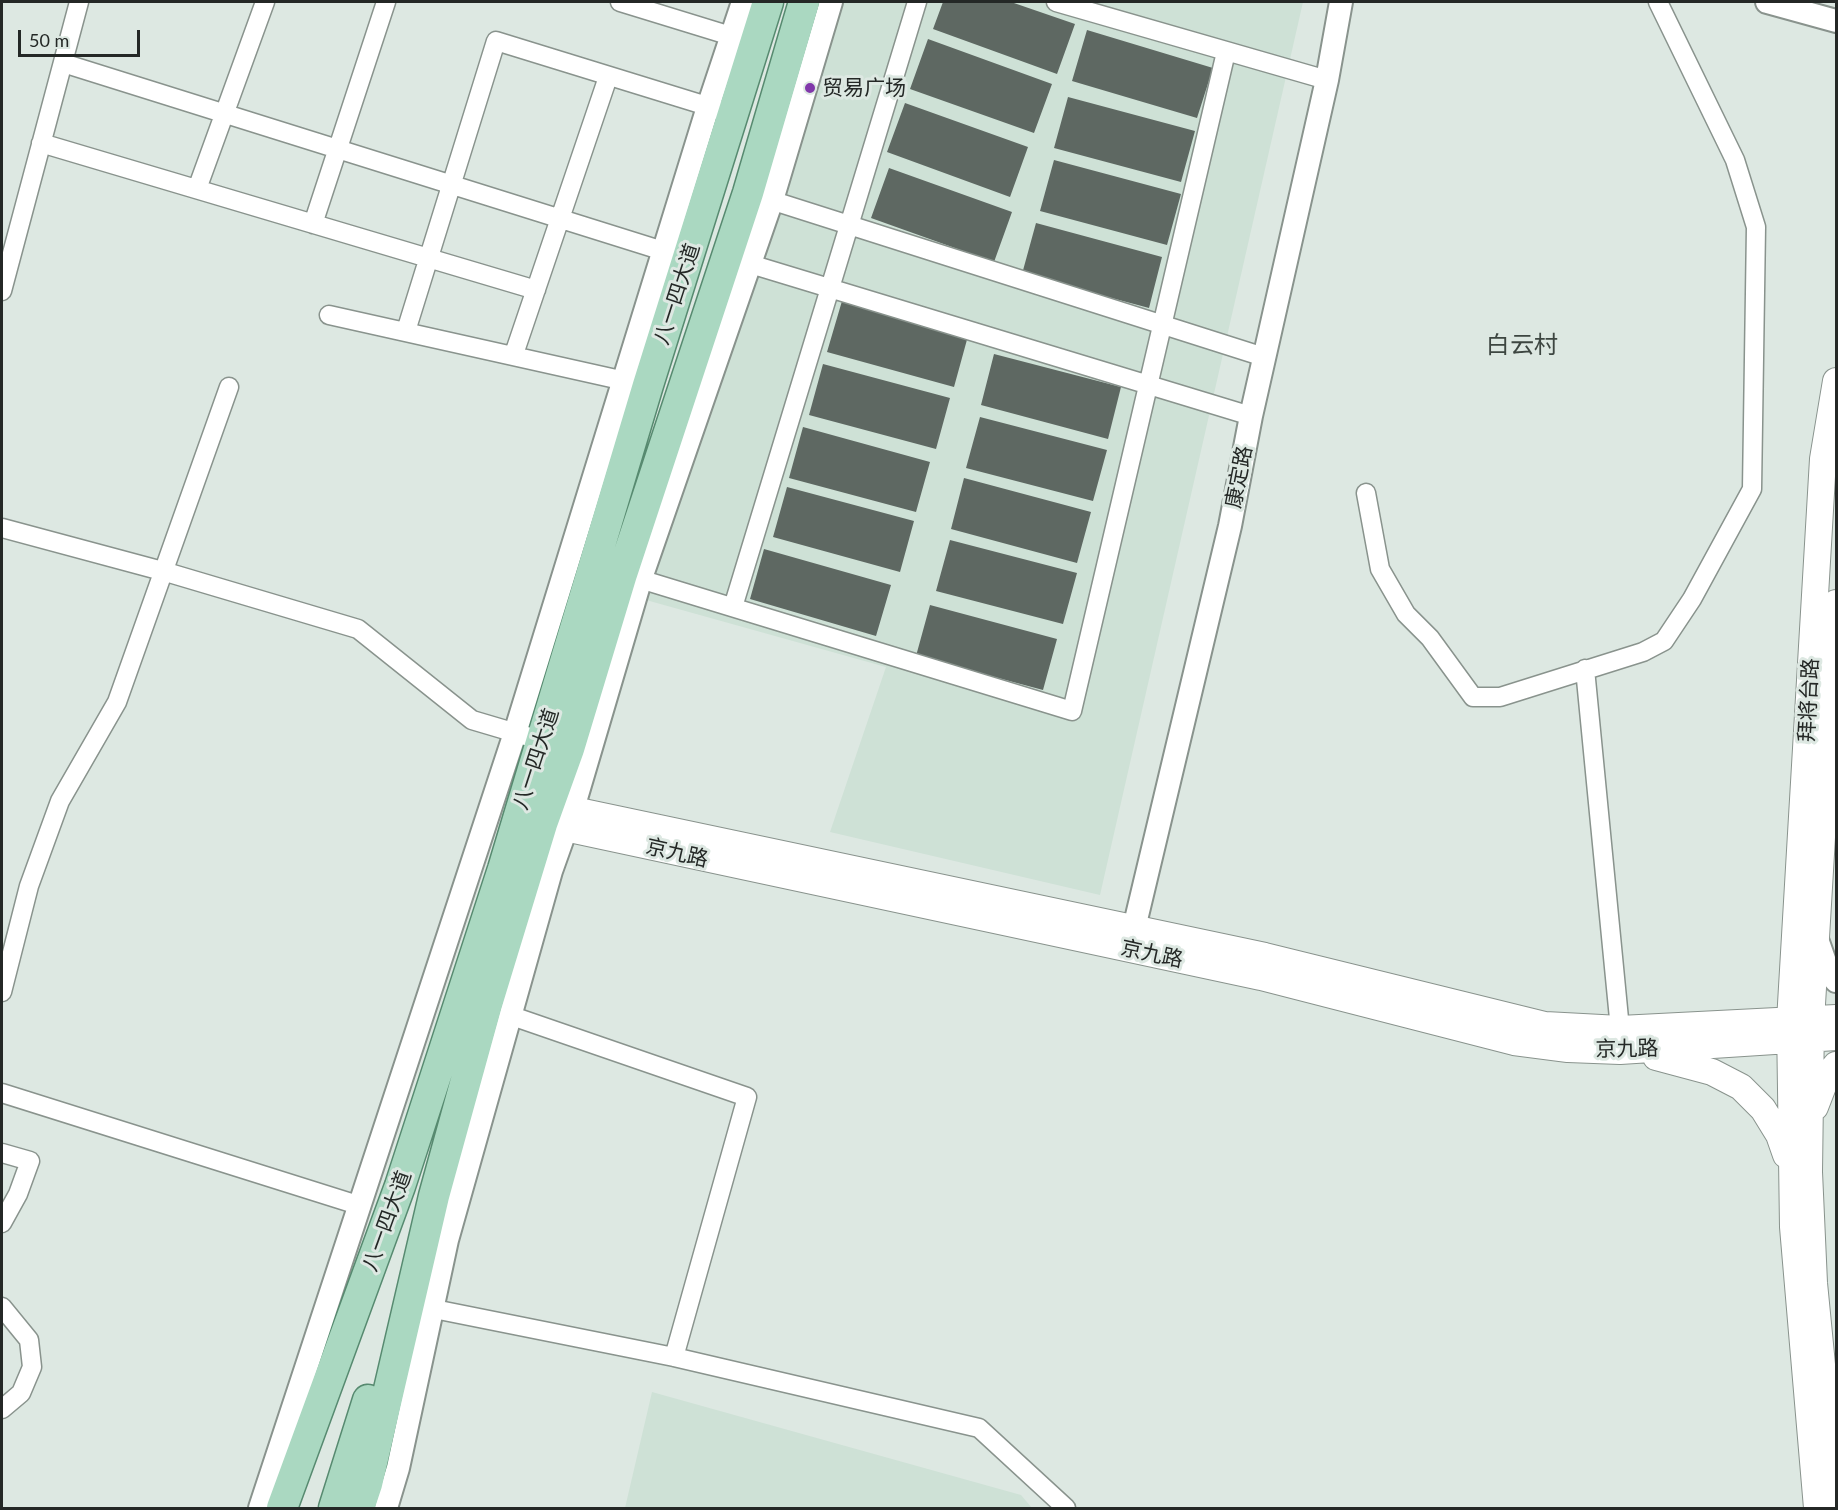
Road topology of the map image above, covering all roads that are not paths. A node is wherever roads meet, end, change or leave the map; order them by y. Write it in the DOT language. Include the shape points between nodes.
graph roads {
  1 [pos="79,2"];
  2 [pos="265,2"];
  3 [pos="386,2"];
  4 [pos="620,2"];
  5 [pos="743,2"];
  6 [pos="768,2"];
  7 [pos="804,2"];
  8 [pos="831,2"];
  9 [pos="917,2"];
  10 [pos="1056,2"];
  11 [pos="1341,2"];
  12 [pos="1658,2"];
  13 [pos="1767,2"];
  14 [pos="1834,21"];
  15 [pos="742,39"];
  16 [pos="1226,52"];
  17 [pos="63,63"];
  18 [pos="609,77"];
  19 [pos="1327,80"];
  20 [pos="720,110"];
  21 [pos="224,114"];
  22 [pos="41,143"];
  23 [pos="337,149"];
  24 [pos="452,185"];
  25 [pos="197,189"];
  26 [pos="760,196"];
  27 [pos="560,219"];
  28 [pos="313,224"];
  29 [pos="849,224"];
  30 [pos="676,255"];
  31 [pos="429,258"];
  32 [pos="739,261"];
  33 [pos="5,263"];
  34 [pos="830,289"];
  35 [pos="536,290"];
  36 [pos="2,291"];
  37 [pos="329,315"];
  38 [pos="1162,325"];
  39 [pos="406,331"];
  40 [pos="514,354"];
  41 [pos="1264,357"];
  42 [pos="1836,381"];
  43 [pos="636,383"];
  44 [pos="1148,385"];
  45 [pos="229,387"];
  46 [pos="1251,416"];
  47 [pos="1366,493"];
  48 [pos="2,528"];
  49 [pos="166,572"];
  50 [pos="631,576"];
  51 [pos="1831,606"];
  52 [pos="733,607"];
  53 [pos="1585,669"];
  54 [pos="529,737"];
  55 [pos="545,814"];
  56 [pos="1131,940"];
  57 [pos="1818,942"];
  58 [pos="1836,981"];
  59 [pos="2,992"];
  60 [pos="512,1016"];
  61 [pos="1836,1018"];
  62 [pos="1801,1031"];
  63 [pos="1836,1037"];
  64 [pos="1620,1040"];
  65 [pos="1836,1065"];
  66 [pos="2,1094"];
  67 [pos="1809,1134"];
  68 [pos="2,1153"];
  69 [pos="1790,1167"];
  70 [pos="400,1186"];
  71 [pos="434,1196"];
  72 [pos="361,1206"];
  73 [pos="2,1222"];
  74 [pos="2,1306"];
  75 [pos="434,1309"];
  76 [pos="674,1357"];
  77 [pos="2,1409"];
  78 [pos="1825,1435"];
  79 [pos="260,1509"];
  80 [pos="282,1509"];
  81 [pos="303,1509"];
  82 [pos="333,1509"];
  83 [pos="359,1509"];
  84 [pos="386,1509"];
  85 [pos="1066,1509"];
  86 [pos="1817,1509"];
  87 [pos="1836,1509"];
  1 -- 17 [label="street"];
  2 -- 21 [label="street"];
  3 -- 23 [label="street"];
  4 -- 15 [label="street"];
  5 -- 15 [label="street"];
  6 -- 15 [label="main road, 八一四大道"];
  7 -- 26 [label="main road, 八一四大道"];
  8 -- 26 [label="street"];
  9 -- 29 [label="street"];
  10 -- 16 [label="street"];
  11 -- 19 [label="street, 康定路"];
  12 -- 53 [label="street" via="1735,160 1756,227 1752,489 1692,599 1664,641 1643,652"];
  13 -- 14 [label="street"];
  15 -- 20 [label="main road, 八一四大道"];
  16 -- 19 [label="street"];
  16 -- 38 [label="street"];
  17 -- 21 [label="street"];
  17 -- 22 [label="street"];
  18 -- 20 [label="street"];
  18 -- 24 [label="street" via="496,41"];
  18 -- 27 [label="street"];
  19 -- 41 [label="street, 康定路"];
  20 -- 30 [label="main road, 八一四大道"];
  21 -- 23 [label="street"];
  21 -- 25 [label="street"];
  22 -- 25 [label="street"];
  22 -- 33 [label="street"];
  23 -- 24 [label="street"];
  23 -- 28 [label="street"];
  24 -- 27 [label="street"];
  24 -- 31 [label="street"];
  25 -- 28 [label="street"];
  26 -- 29 [label="street"];
  26 -- 32 [label="main road, 八一四大道"];
  27 -- 30 [label="street"];
  27 -- 35 [label="street"];
  28 -- 31 [label="street"];
  29 -- 34 [label="street"];
  29 -- 38 [label="street"];
  30 -- 43 [label="main road, 八一四大道"];
  31 -- 35 [label="street"];
  31 -- 39 [label="street"];
  32 -- 34 [label="street"];
  32 -- 50 [label="main road, 八一四大道"];
  33 -- 36 [label="street"];
  34 -- 44 [label="street"];
  34 -- 52 [label="street"];
  35 -- 40 [label="street"];
  37 -- 39 [label="street"];
  38 -- 41 [label="street"];
  38 -- 44 [label="street"];
  39 -- 40 [label="street"];
  40 -- 43 [label="street"];
  41 -- 46 [label="street, 康定路"];
  42 -- 51 [label="main road, 拜将台路" via="1823,459"];
  43 -- 54 [label="main road, 八一四大道"];
  44 -- 46 [label="street"];
  44 -- 52 [label="street" via="1072,711"];
  45 -- 49 [label="street"];
  46 -- 56 [label="street, 康定路" via="1230,526"];
  47 -- 53 [label="street" via="1380,569 1406,614 1430,638 1473,696 1500,697"];
  48 -- 49 [label="street"];
  49 -- 54 [label="street" via="358,629 472,720"];
  49 -- 59 [label="street" via="117,702 60,801 29,886"];
  50 -- 52 [label="street"];
  50 -- 55 [label="main road, 八一四大道"];
  51 -- 57 [label="main road, 拜将台路"];
  51 -- 62 [label="main road, 拜将台路"];
  53 -- 64 [label="street"];
  54 -- 55 [label="main road, 八一四大道"];
  54 -- 72 [label="street"];
  55 -- 56 [label="main road, 京九路"];
  55 -- 60 [label="street" via="551,871"];
  55 -- 70 [label="main road, 八一四大道"];
  55 -- 71 [label="main road, 八一四大道"];
  56 -- 64 [label="main road, 京九路" via="1265,956 1520,1021 1570,1027"];
  57 -- 58 [label="street" via="1829,973"];
  57 -- 62 [label="main road, 拜将台路"];
  60 -- 75 [label="street" via="447,1240"];
  60 -- 76 [label="street" via="747,1097"];
  61 -- 62 [label="main road"];
  62 -- 63 [label="main road"];
  62 -- 64 [label="main road, 京九路"];
  62 -- 67 [label="main road"];
  62 -- 69 [label="main road"];
  64 -- 69 [label="main road" via="1712,1072 1741,1087 1763,1109 1779,1135"];
  65 -- 67 [label="main road" via="1817,1100"];
  66 -- 72 [label="street"];
  67 -- 78 [label="main road" via="1810,1227"];
  68 -- 73 [label="street" via="30,1161"];
  69 -- 78 [label="main road" via="1797,1296"];
  70 -- 80 [label="main road, 八一四大道"];
  70 -- 81 [label="main road"];
  71 -- 82 [label="main road"];
  71 -- 83 [label="main road, 八一四大道"];
  72 -- 79 [label="street"];
  74 -- 77 [label="street" via="29,1340 32,1367 21,1393"];
  75 -- 76 [label="street"];
  75 -- 84 [label="street"];
  76 -- 85 [label="street" via="979,1428"];
  78 -- 86 [label="main road"];
  78 -- 87 [label="main road"];
}
